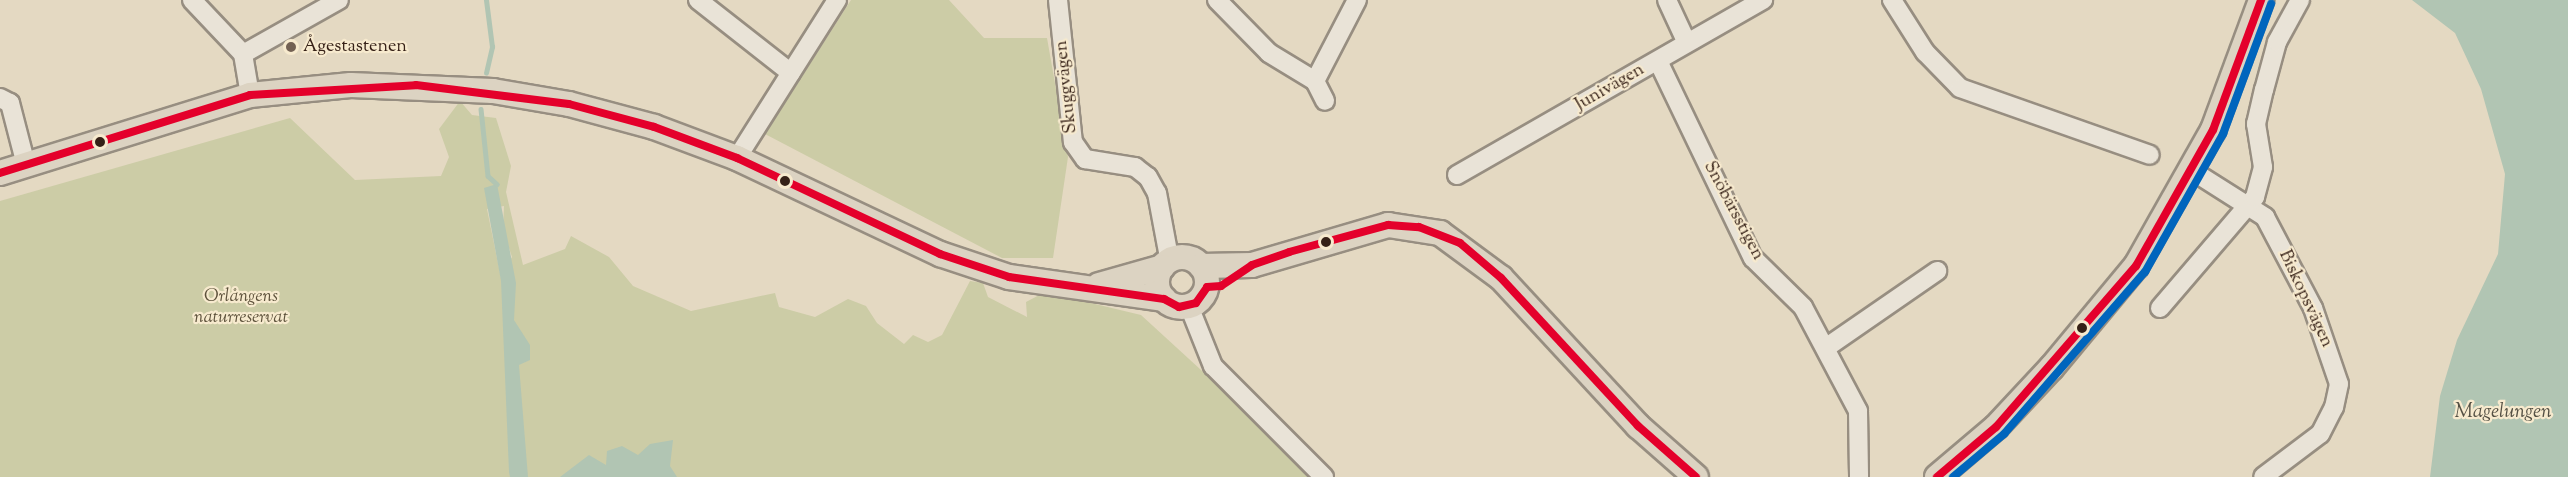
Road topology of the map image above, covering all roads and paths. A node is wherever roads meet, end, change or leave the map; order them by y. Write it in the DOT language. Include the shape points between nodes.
graph roads {
  1 [pos="192,0"];
  2 [pos="339,0"];
  3 [pos="698,0"];
  4 [pos="837,0"];
  5 [pos="1058,0"];
  6 [pos="1217,0"];
  7 [pos="1357,0"];
  8 [pos="1667,0"];
  9 [pos="1763,0"];
  10 [pos="1892,0"];
  11 [pos="2261,0"];
  12 [pos="2300,0"];
  13 [pos="1687,43"];
  14 [pos="243,54"];
  15 [pos="1658,61"];
  16 [pos="791,73"];
  17 [pos="1315,81"];
  18 [pos="250,95"];
  19 [pos="0,98"];
  20 [pos="1325,101"];
  21 [pos="2150,155"];
  22 [pos="737,158"];
  23 [pos="26,165"];
  24 [pos="2191,170"];
  25 [pos="0,173"];
  26 [pos="1457,175"];
  27 [pos="2251,204"];
  28 [pos="1169,262"];
  29 [pos="1937,271"];
  30 [pos="1204,277"];
  31 [pos="1085,287"];
  32 [pos="1164,299"];
  33 [pos="1189,306"];
  34 [pos="2160,308"];
  35 [pos="1827,347"];
  36 [pos="1324,477"];
  37 [pos="1695,477"];
  38 [pos="1859,477"];
  39 [pos="1937,477"];
  40 [pos="2263,477"];
  1 -- 14 [label="street"];
  2 -- 14 [label="street"];
  3 -- 16 [label="street"];
  4 -- 16 [label="street"];
  5 -- 28 [label="street, Skuggvägen" via="1073,142 1085,159 1135,167 1148,177 1157,193"];
  6 -- 17 [label="street" via="1269,53"];
  7 -- 17 [label="street"];
  8 -- 13 [label="street"];
  9 -- 13 [label="street, Junivägen"];
  10 -- 21 [label="street" via="1925,52 1960,88"];
  11 -- 24 [label="main road" via="2213,130"];
  12 -- 27 [label="street" via="2277,42 2264,90 2256,124 2262,176"];
  13 -- 15 [label="street, Junivägen"];
  14 -- 18 [label="street"];
  15 -- 26 [label="street, Junivägen"];
  15 -- 35 [label="street, Snöbärsstigen" via="1753,258 1803,307"];
  16 -- 22 [label="street"];
  17 -- 20 [label="street"];
  18 -- 22 [label="main road" via="351,85 493,91 654,127"];
  18 -- 23 [label="main road"];
  19 -- 23 [label="street" via="10,103"];
  22 -- 31 [label="main road" via="940,254 1009,277"];
  23 -- 25 [label="main road"];
  24 -- 27 [label="street, Biskopsvägen"];
  24 -- 39 [label="main road" via="2136,266 2097,317 1996,427"];
  27 -- 34 [label="street"];
  27 -- 40 [label="street, Biskopsvägen" via="2265,217 2313,309 2339,384 2334,407 2320,434"];
  28 -- 30 [label="main road"];
  28 -- 31 [label="main road" via="1137,278"];
  28 -- 32 [label="main road" via="1158,287"];
  29 -- 35 [label="street"];
  30 -- 33 [label="main road"];
  30 -- 37 [label="main road" via="1221,286 1252,265 1388,225 1440,233 1500,278 1638,426"];
  31 -- 32 [label="main road" via="1140,300"];
  32 -- 33 [label="main road"];
  33 -- 36 [label="street" via="1213,366"];
  35 -- 38 [label="street, Snöbärsstigen" via="1858,411"];
}
